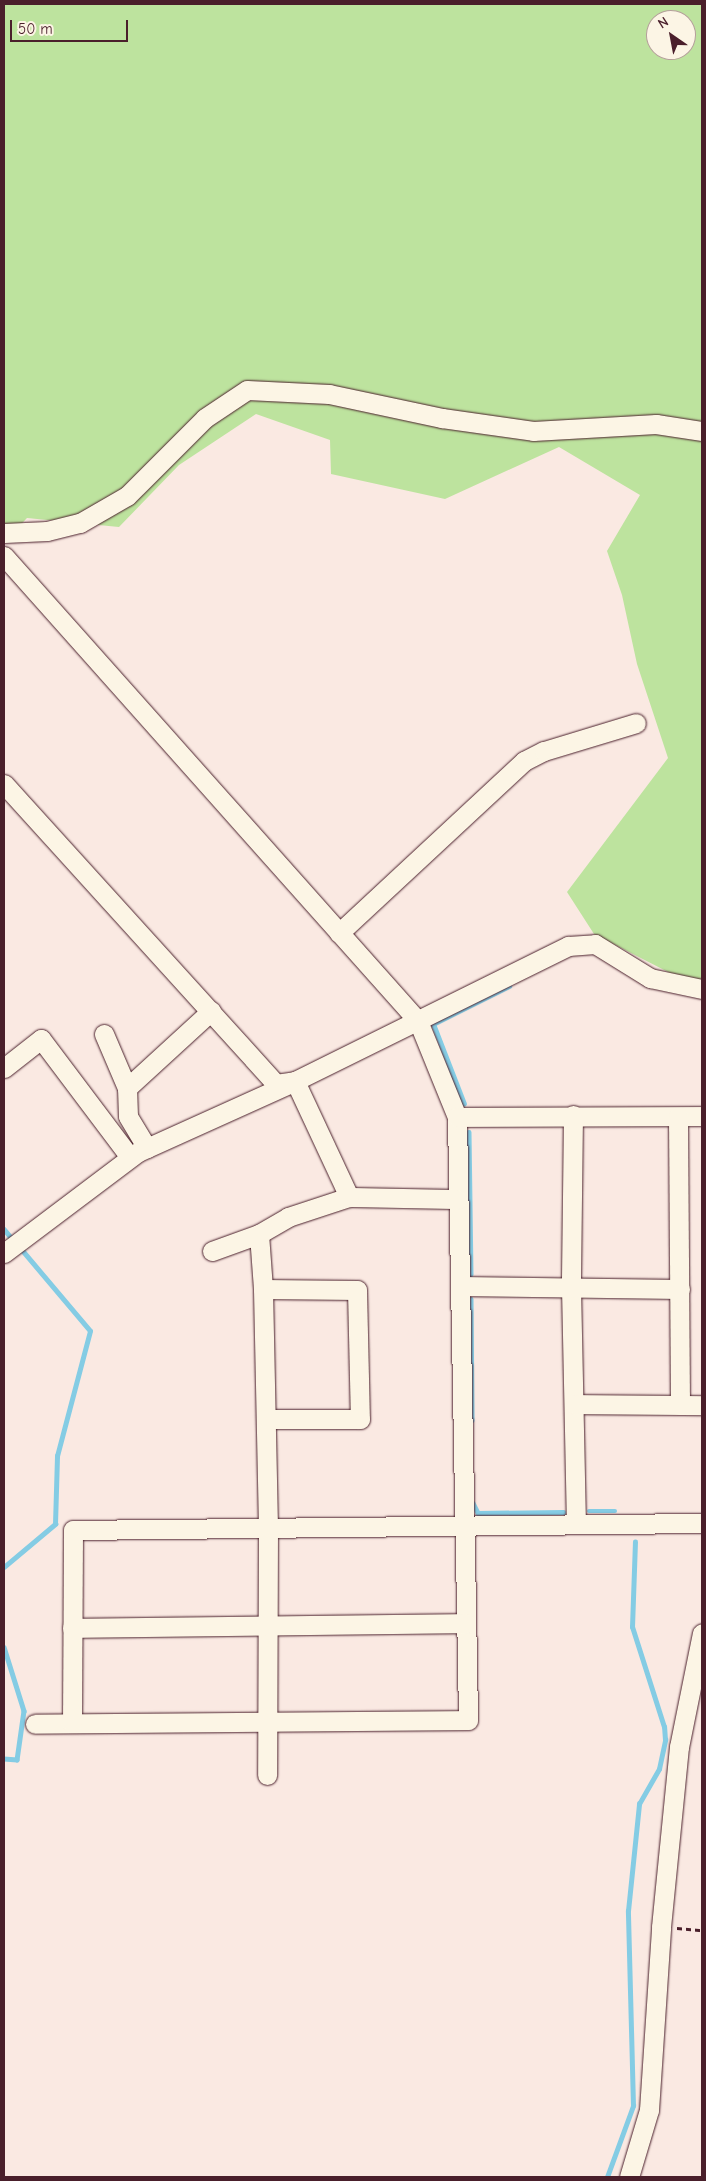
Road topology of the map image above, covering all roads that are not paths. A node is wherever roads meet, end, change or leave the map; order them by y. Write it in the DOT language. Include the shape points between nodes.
graph roads {
  1 [pos="702,431"];
  2 [pos="4,533"];
  3 [pos="4,556"];
  4 [pos="636,723"];
  5 [pos="4,784"];
  6 [pos="339,933"];
  7 [pos="702,989"];
  8 [pos="211,1011"];
  9 [pos="418,1021"];
  10 [pos="104,1034"];
  11 [pos="4,1068"];
  12 [pos="295,1081"];
  13 [pos="127,1088"];
  14 [pos="573,1115"];
  15 [pos="702,1116"];
  16 [pos="458,1117"];
  17 [pos="678,1117"];
  18 [pos="138,1152"];
  19 [pos="349,1196"];
  20 [pos="457,1199"];
  21 [pos="259,1234"];
  22 [pos="212,1252"];
  23 [pos="4,1253"];
  24 [pos="460,1286"];
  25 [pos="571,1287"];
  26 [pos="263,1289"];
  27 [pos="680,1289"];
  28 [pos="575,1404"];
  29 [pos="680,1405"];
  30 [pos="702,1405"];
  31 [pos="266,1419"];
  32 [pos="702,1522"];
  33 [pos="576,1523"];
  34 [pos="463,1527"];
  35 [pos="268,1528"];
  36 [pos="466,1623"];
  37 [pos="267,1626"];
  38 [pos="72,1628"];
  39 [pos="702,1633"];
  40 [pos="267,1722"];
  41 [pos="72,1723"];
  42 [pos="35,1724"];
  43 [pos="267,1775"];
  44 [pos="629,2177"];
  1 -- 2 [label="street" via="656,424 533,431 442,418 330,394 247,390 205,418 127,496 80,523 46,531"];
  3 -- 6 [label="street"];
  4 -- 6 [label="street" via="524,761"];
  5 -- 8 [label="street"];
  6 -- 9 [label="street"];
  7 -- 9 [label="street" via="660,982 595,944 581,944 568,946"];
  8 -- 12 [label="street" via="276,1084"];
  8 -- 13 [label="street"];
  9 -- 12 [label="street"];
  9 -- 16 [label="street"];
  10 -- 13 [label="street"];
  11 -- 18 [label="street" via="41,1039"];
  12 -- 18 [label="street"];
  12 -- 19 [label="street"];
  13 -- 18 [label="street" via="128,1116"];
  14 -- 16 [label="street"];
  14 -- 17 [label="street"];
  14 -- 25 [label="street"];
  15 -- 17 [label="street"];
  16 -- 20 [label="street"];
  17 -- 27 [label="street"];
  18 -- 23 [label="street"];
  19 -- 20 [label="street"];
  19 -- 21 [label="street" via="288,1217"];
  20 -- 24 [label="street"];
  21 -- 22 [label="street"];
  21 -- 26 [label="street"];
  24 -- 25 [label="street"];
  24 -- 34 [label="street"];
  25 -- 27 [label="street"];
  25 -- 28 [label="street"];
  26 -- 31 [label="street"];
  26 -- 31 [label="street" via="357,1290 360,1419"];
  27 -- 29 [label="street"];
  28 -- 29 [label="street"];
  28 -- 33 [label="street"];
  29 -- 30 [label="street"];
  31 -- 35 [label="street"];
  32 -- 33 [label="street"];
  33 -- 34 [label="street"];
  34 -- 35 [label="street"];
  34 -- 36 [label="street"];
  35 -- 37 [label="street"];
  35 -- 38 [label="street" via="73,1530"];
  36 -- 37 [label="street"];
  36 -- 40 [label="street" via="468,1720"];
  37 -- 38 [label="street"];
  37 -- 40 [label="street"];
  38 -- 41 [label="street"];
  39 -- 44 [label="street" via="679,1747 661,1927 649,2110"];
  40 -- 41 [label="street"];
  40 -- 43 [label="street"];
  41 -- 42 [label="street"];
}
